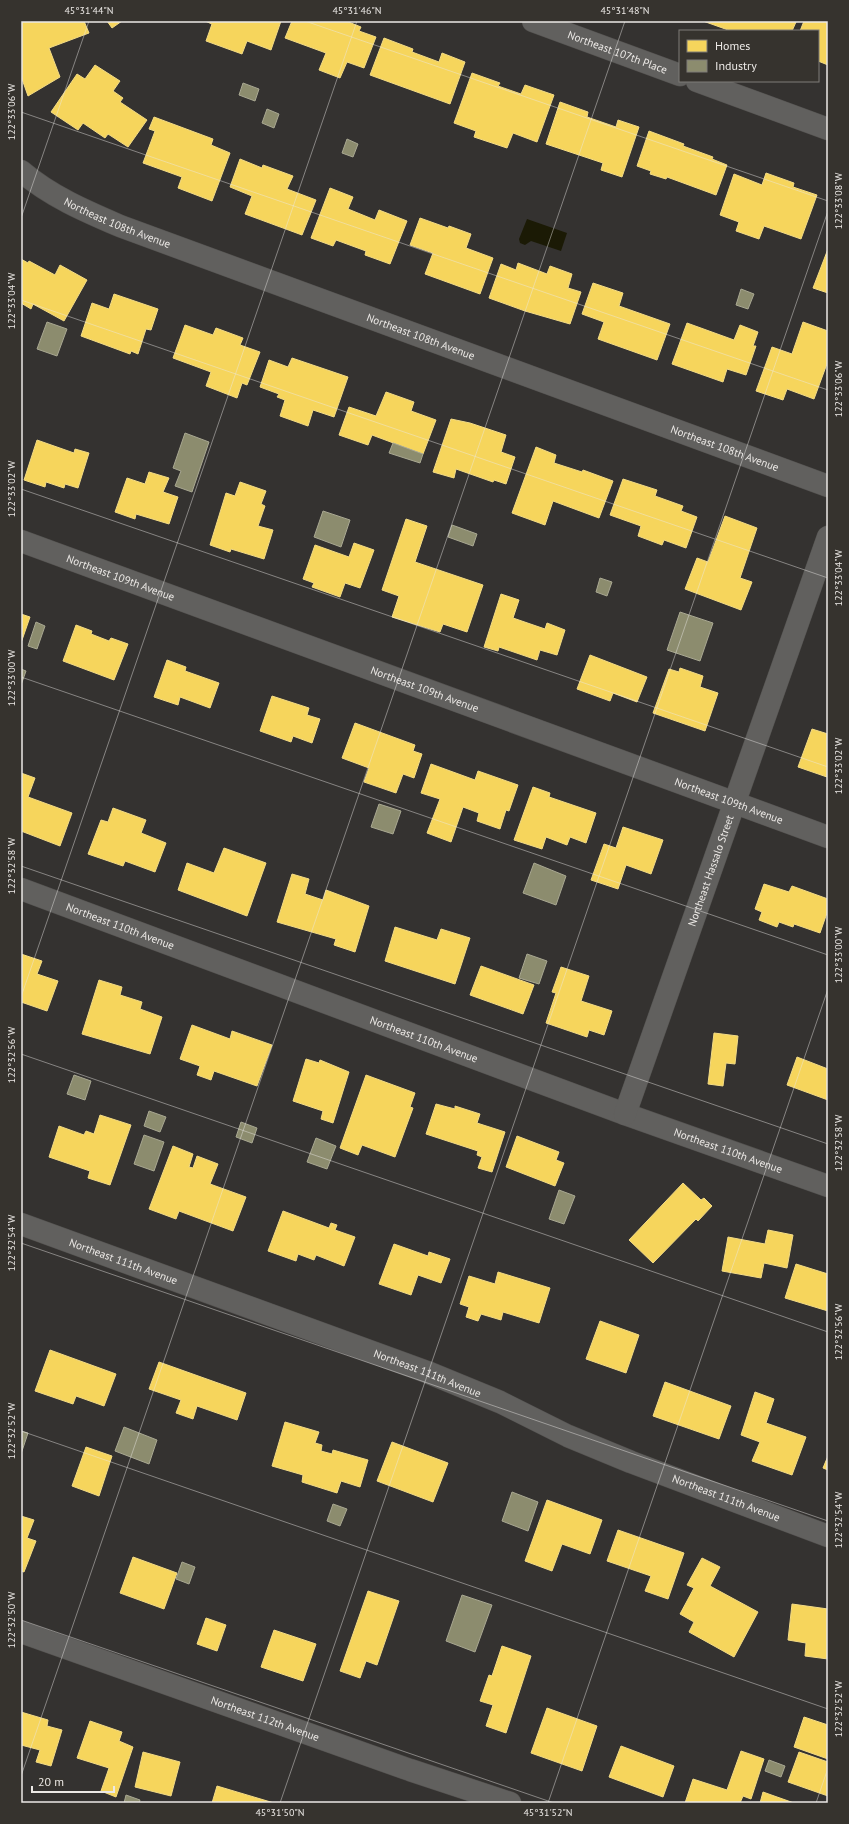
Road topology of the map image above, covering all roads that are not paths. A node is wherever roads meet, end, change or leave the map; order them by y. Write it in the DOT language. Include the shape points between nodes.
graph roads {
  1 [pos="533,21"];
  2 [pos="679,75"];
  3 [pos="700,82"];
  4 [pos="828,129"];
  5 [pos="21,171"];
  6 [pos="828,486"];
  7 [pos="828,536"];
  8 [pos="21,541"];
  9 [pos="736,803"];
  10 [pos="828,837"];
  11 [pos="21,889"];
  12 [pos="625,1114"];
  13 [pos="828,1186"];
  14 [pos="21,1224"];
  15 [pos="828,1536"];
  16 [pos="21,1632"];
  17 [pos="510,1803"];
  1 -- 2 [label="street, Northeast 107th Place"];
  3 -- 4 [label="street"];
  5 -- 6 [label="street, Northeast 108th Avenue" via="68,202 120,226"];
  7 -- 9 [label="street, Northeast Hassalo Street"];
  8 -- 9 [label="street, Northeast 109th Avenue"];
  9 -- 10 [label="street, Northeast 109th Avenue"];
  9 -- 12 [label="street, Northeast Hassalo Street"];
  11 -- 12 [label="street, Northeast 110th Avenue"];
  12 -- 13 [label="street, Northeast 110th Avenue"];
  14 -- 15 [label="street, Northeast 111th Avenue" via="427,1372 500,1402 568,1436 630,1462"];
  16 -- 17 [label="street, Northeast 112th Avenue"];
}
